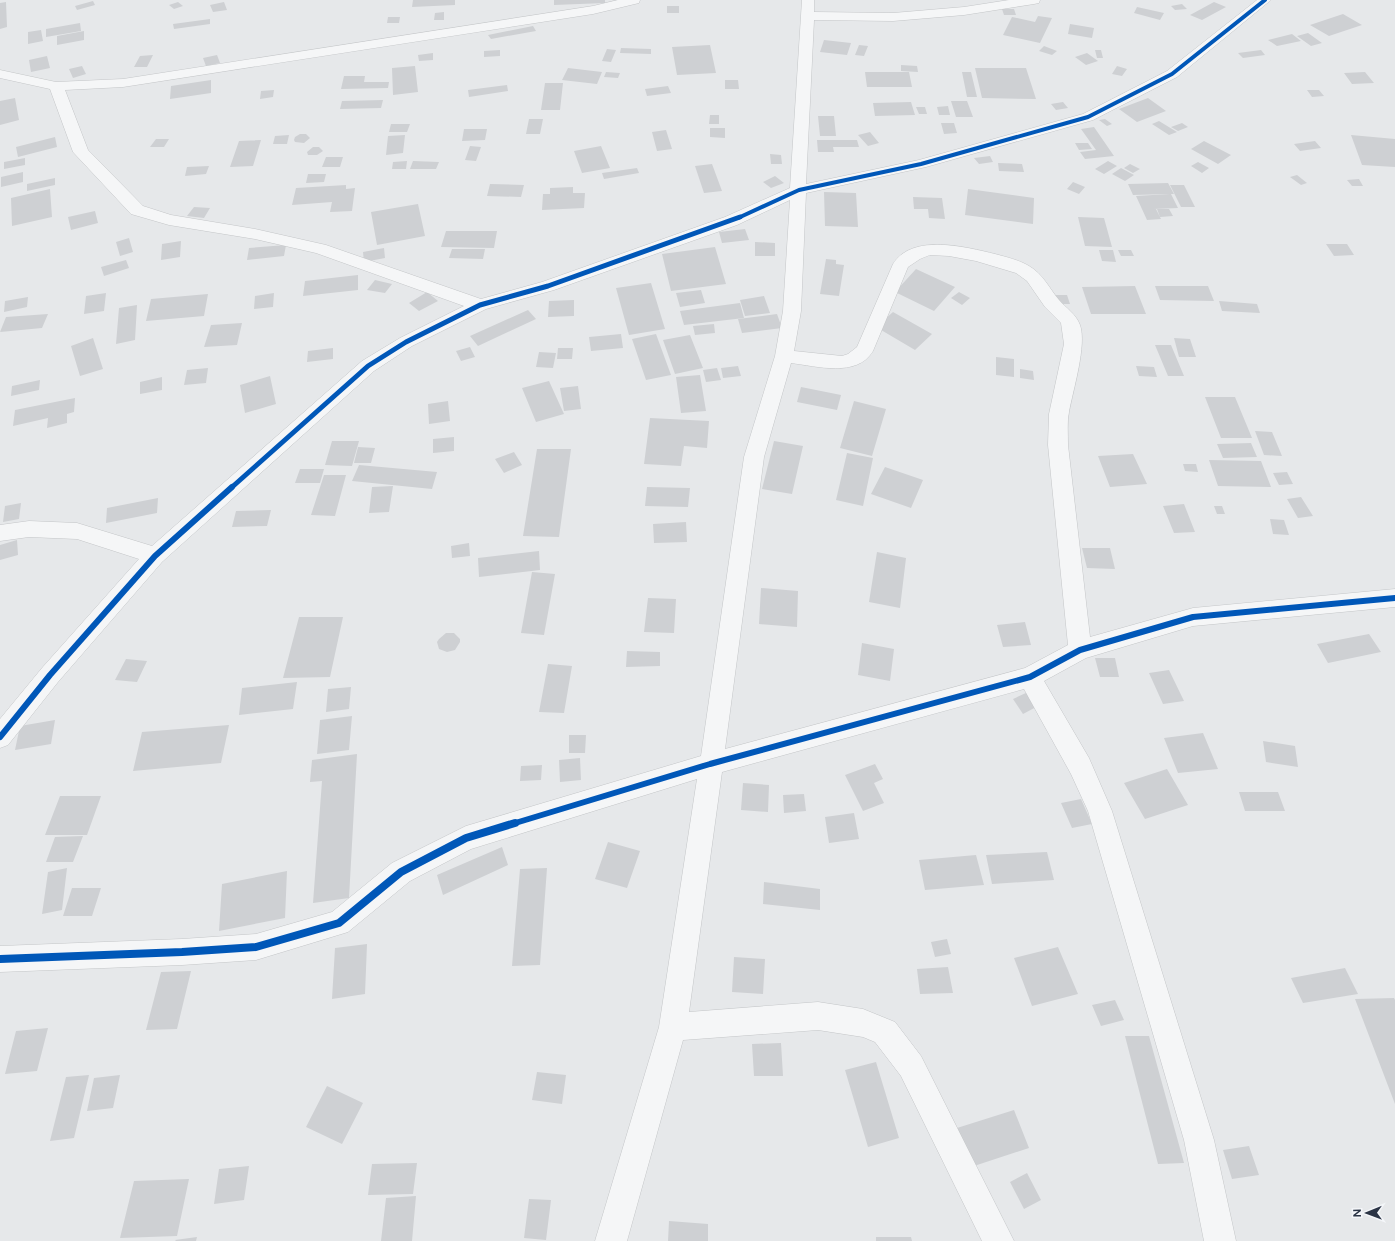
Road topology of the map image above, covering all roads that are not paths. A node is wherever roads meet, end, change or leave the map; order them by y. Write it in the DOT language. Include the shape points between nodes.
graph roads {
  1 [pos="634,0"];
  2 [pos="1034,0"];
  3 [pos="1265,0"];
  4 [pos="808,8"];
  5 [pos="0,74"];
  6 [pos="56,86"];
  7 [pos="799,190"];
  8 [pos="480,305"];
  9 [pos="784,356"];
  10 [pos="0,533"];
  11 [pos="155,556"];
  12 [pos="1395,598"];
  13 [pos="1080,650"];
  14 [pos="1030,676"];
  15 [pos="0,737"];
  16 [pos="710,764"];
  17 [pos="0,959"];
  18 [pos="673,1027"];
  19 [pos="610,1241"];
  20 [pos="998,1241"];
  21 [pos="1220,1241"];
  1 -- 6 [label="street" via="593,10 423,38 123,83"];
  2 -- 4 [label="street" via="964,11 893,16"];
  3 -- 7 [label="street" via="1172,74 1088,117 921,164"];
  4 -- 7 [label="street"];
  5 -- 6 [label="street"];
  6 -- 8 [label="street" via="81,152 137,210 169,220 255,234 320,249"];
  7 -- 8 [label="street" via="731,221 548,286"];
  7 -- 9 [label="street" via="792,311"];
  8 -- 11 [label="street" via="406,342 368,366"];
  9 -- 13 [label="street" via="842,362 854,359 864,351 900,264 911,255 931,249 949,250 1021,268 1032,276 1070,322 1073,335 1059,414 1058,445"];
  9 -- 16 [label="street" via="754,457"];
  10 -- 11 [label="street" via="29,528 77,531"];
  11 -- 15 [label="street" via="50,675"];
  12 -- 13 [label="street" via="1193,617"];
  13 -- 14 [label="street"];
  14 -- 16 [label="street"];
  14 -- 21 [label="street" via="1080,766 1100,811 1199,1140"];
  16 -- 17 [label="street" via="466,838 401,872 339,923 256,948"];
  16 -- 18 [label="street"];
  18 -- 19 [label="street"];
  18 -- 20 [label="street" via="818,1016 863,1023 885,1032 911,1066"];
}
